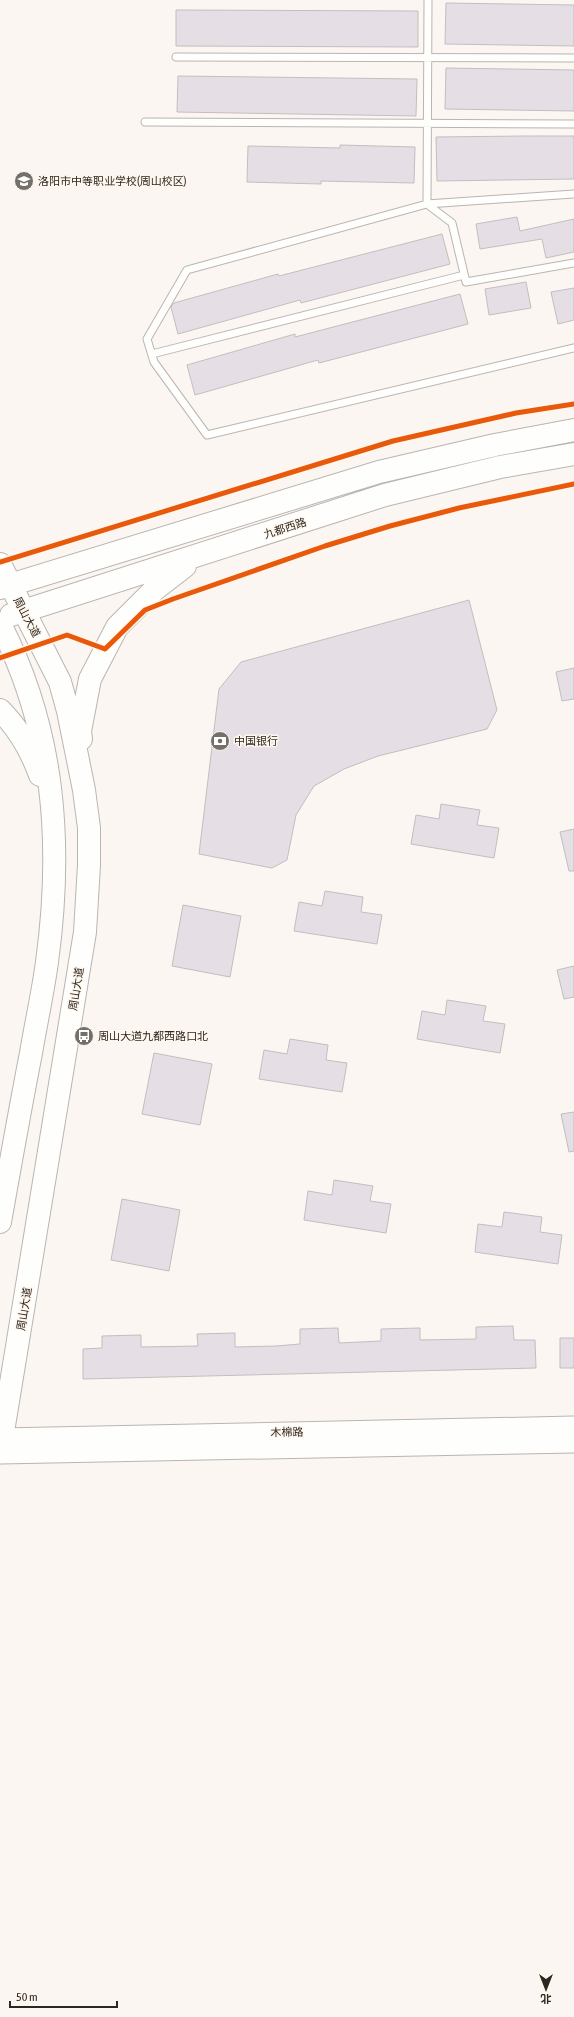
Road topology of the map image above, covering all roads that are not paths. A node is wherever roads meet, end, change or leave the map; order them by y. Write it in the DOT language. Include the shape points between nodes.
graph roads {
  1 [pos="428,0"];
  2 [pos="176,57"];
  3 [pos="428,57"];
  4 [pos="574,58"];
  5 [pos="145,122"];
  6 [pos="428,123"];
  7 [pos="574,124"];
  8 [pos="574,194"];
  9 [pos="427,204"];
  10 [pos="574,263"];
  11 [pos="464,275"];
  12 [pos="574,348"];
  13 [pos="152,354"];
  14 [pos="574,430"];
  15 [pos="574,454"];
  16 [pos="198,556"];
  17 [pos="0,564"];
  18 [pos="5,586"];
  19 [pos="24,611"];
  20 [pos="0,619"];
  21 [pos="0,624"];
  22 [pos="0,710"];
  23 [pos="84,790"];
  24 [pos="53,810"];
  25 [pos="0,1222"];
  26 [pos="574,1426"];
  27 [pos="574,1443"];
  28 [pos="1,1445"];
  1 -- 3 [label="lane"];
  2 -- 3 [label="lane"];
  3 -- 4 [label="lane"];
  3 -- 6 [label="lane"];
  5 -- 6 [label="lane"];
  6 -- 7 [label="lane"];
  6 -- 9 [label="lane"];
  8 -- 9 [label="lane"];
  9 -- 11 [label="lane" via="452,223"];
  9 -- 13 [label="lane" via="187,270 147,339"];
  10 -- 11 [label="lane" via="466,282"];
  11 -- 13 [label="lane"];
  12 -- 13 [label="lane" via="207,435 154,362"];
  14 -- 18 [label="main road" via="379,472"];
  15 -- 16 [label="main road, 九都西路" via="500,467 386,495"];
  16 -- 19 [label="main road, 九都西路"];
  16 -- 23 [label="main road" via="154,590 117,627 90,679 80,731"];
  17 -- 18 [label="main road, 周山大道"];
  18 -- 19 [label="main road, 周山大道"];
  19 -- 20 [label="main road, 九都西路"];
  19 -- 23 [label="main road, 周山大道" via="60,682"];
  21 -- 24 [label="main road" via="30,691 40,727"];
  22 -- 24 [label="main road" via="25,741"];
  23 -- 28 [label="main road, 周山大道" via="89,828 85,932"];
  24 -- 25 [label="main road" via="54,881 47,963"];
  26 -- 28 [label="main road, 木棉路"];
  27 -- 28 [label="main road, 木棉路"];
}
